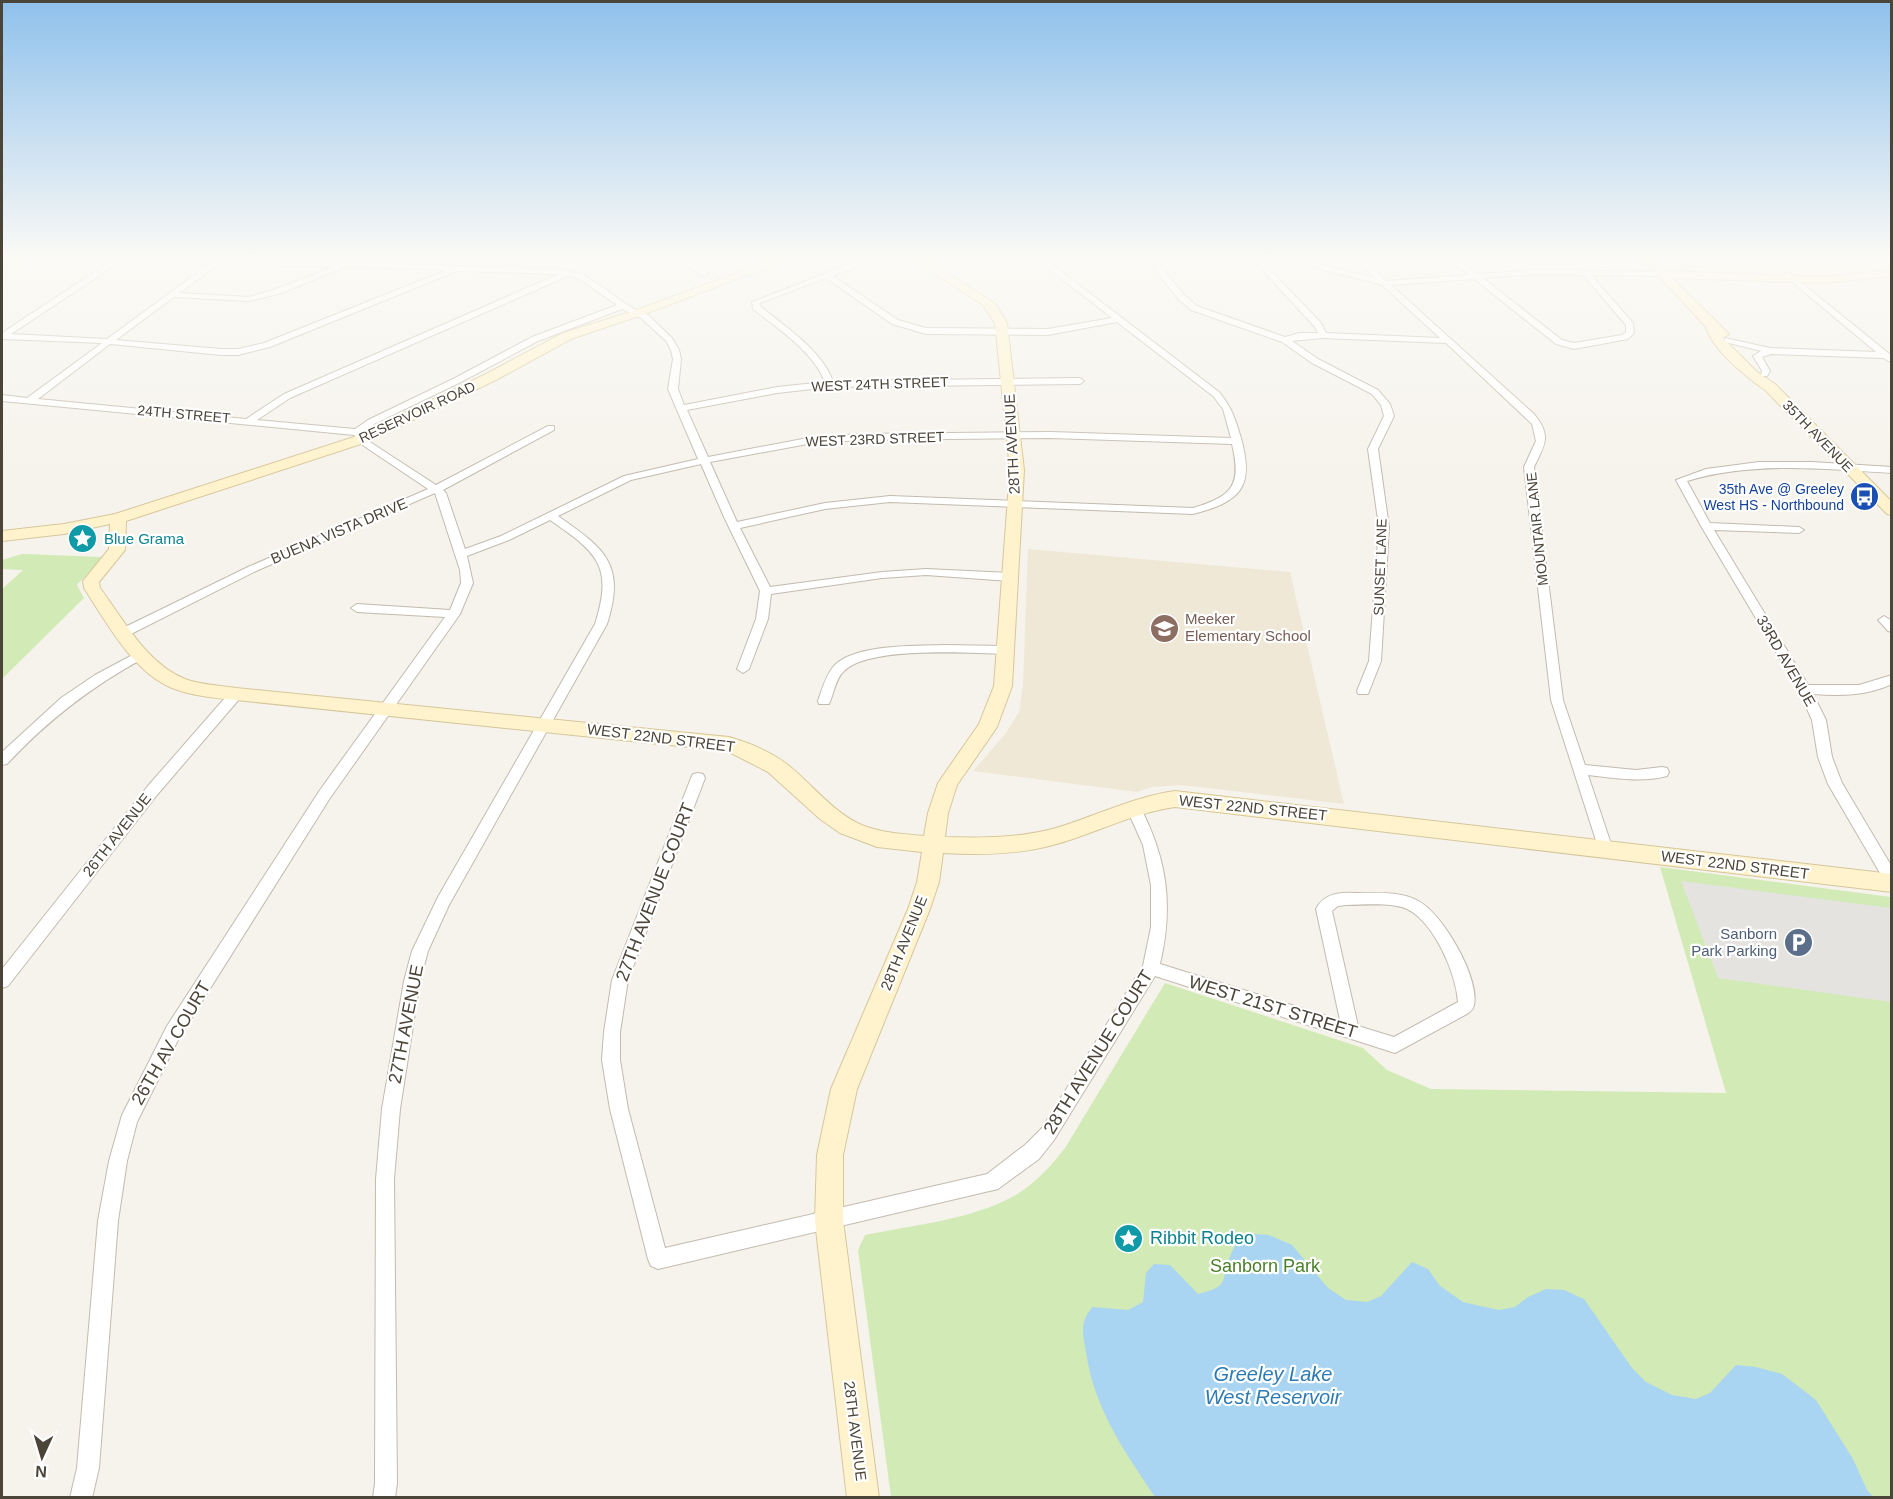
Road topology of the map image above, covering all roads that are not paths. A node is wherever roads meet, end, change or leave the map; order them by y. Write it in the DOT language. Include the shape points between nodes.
graph roads {
  1 [pos="126,329"];
  2 [pos="308,329"];
  3 [pos="441,329"];
  4 [pos="562,329"];
  5 [pos="591,329"];
  6 [pos="656,329"];
  7 [pos="782,329"];
  8 [pos="919,329"];
  9 [pos="1002,329"];
  10 [pos="1071,329"];
  11 [pos="1132,329"];
  12 [pos="1253,329"];
  13 [pos="1320,329"];
  14 [pos="1435,329"];
  15 [pos="1541,329"];
  16 [pos="1630,329"];
  17 [pos="1713,329"];
  18 [pos="1715,329"];
  19 [pos="1853,329"];
  20 [pos="1003,332"];
  21 [pos="1323,335"];
  22 [pos="2,336"];
  23 [pos="1285,340"];
  24 [pos="1728,340"];
  25 [pos="1448,341"];
  26 [pos="108,342"];
  27 [pos="1770,351"];
  28 [pos="1884,355"];
  29 [pos="1892,361"];
  30 [pos="1764,374"];
  31 [pos="1080,381"];
  32 [pos="1008,382"];
  33 [pos="830,384"];
  34 [pos="1770,387"];
  35 [pos="2,398"];
  36 [pos="30,400"];
  37 [pos="681,408"];
  38 [pos="249,421"];
  39 [pos="552,428"];
  40 [pos="1014,435"];
  41 [pos="359,436"];
  42 [pos="1235,441"];
  43 [pos="705,460"];
  44 [pos="1849,468"];
  45 [pos="1892,471"];
  46 [pos="436,489"];
  47 [pos="1015,504"];
  48 [pos="1892,511"];
  49 [pos="551,516"];
  50 [pos="118,518"];
  51 [pos="734,526"];
  52 [pos="1706,526"];
  53 [pos="1799,530"];
  54 [pos="2,536"];
  55 [pos="462,554"];
  56 [pos="1010,577"];
  57 [pos="766,591"];
  58 [pos="357,608"];
  59 [pos="454,614"];
  60 [pos="125,632"];
  61 [pos="1005,650"];
  62 [pos="140,655"];
  63 [pos="743,669"];
  64 [pos="1892,679"];
  65 [pos="1804,689"];
  66 [pos="1363,691"];
  67 [pos="236,694"];
  68 [pos="824,701"];
  69 [pos="386,709"];
  70 [pos="545,724"];
  71 [pos="2,760"];
  72 [pos="1579,770"];
  73 [pos="1662,772"];
  74 [pos="698,778"];
  75 [pos="1133,807"];
  76 [pos="933,843"];
  77 [pos="1606,850"];
  78 [pos="1892,882"];
  79 [pos="1151,968"];
  80 [pos="2,981"];
  81 [pos="1351,1031"];
  82 [pos="829,1221"];
  83 [pos="81,1497"];
  84 [pos="384,1497"];
  85 [pos="863,1497"];
  1 -- 26 [label="street"];
  2 -- 26 [label="street" via="252,349 221,352"];
  3 -- 38 [label="street" via="287,396"];
  4 -- 41 [label="street" via="371,422"];
  5 -- 41 [label="street, RESERVOIR ROAD" via="556,341 471,387"];
  6 -- 37 [label="street" via="675,350 673,389"];
  7 -- 33 [label="street" via="820,362 829,374"];
  8 -- 20 [label="street"];
  9 -- 20 [label="street, 28TH AVENUE"];
  10 -- 20 [label="street"];
  11 -- 42 [label="street" via="1216,394 1228,409"];
  12 -- 23 [label="street, SUNSET LANE"];
  13 -- 21 [label="street"];
  14 -- 25 [label="street, MOUNTAIR LANE"];
  15 -- 16 [label="street" via="1567,345 1619,338 1630,333"];
  17 -- 34 [label="street, 35TH AVENUE" via="1752,375"];
  18 -- 24 [label="street, 35TH AVENUE"];
  19 -- 28 [label="street"];
  20 -- 32 [label="street, 28TH AVENUE"];
  21 -- 23 [label="street"];
  21 -- 25 [label="street"];
  22 -- 26 [label="street"];
  23 -- 66 [label="street, SUNSET LANE" via="1315,361 1375,392 1389,413 1387,425 1373,449 1384,526 1375,661"];
  24 -- 27 [label="street"];
  24 -- 30 [label="street, 35TH AVENUE"];
  25 -- 72 [label="street, MOUNTAIR LANE" via="1531,416 1541,430 1542,437 1529,467 1557,700"];
  26 -- 36 [label="street"];
  27 -- 28 [label="street"];
  27 -- 30 [label="street" via="1757,356"];
  28 -- 29 [label="street"];
  30 -- 34 [label="street, 35TH AVENUE"];
  31 -- 32 [label="street, WEST 24TH STREET"];
  32 -- 33 [label="street, WEST 24TH STREET"];
  32 -- 40 [label="street, 28TH AVENUE"];
  33 -- 37 [label="street, WEST 24TH STREET"];
  34 -- 44 [label="street, 35TH AVENUE"];
  35 -- 36 [label="street, 24TH STREET"];
  36 -- 38 [label="street, 24TH STREET"];
  37 -- 43 [label="street"];
  38 -- 41 [label="street, 24TH STREET"];
  39 -- 46 [label="street, BUENA VISTA DRIVE"];
  40 -- 42 [label="street, WEST 23RD STREET"];
  40 -- 43 [label="street, WEST 23RD STREET" via="825,439"];
  40 -- 47 [label="street, 28TH AVENUE"];
  41 -- 46 [label="street"];
  41 -- 50 [label="street, RESERVOIR ROAD"];
  42 -- 47 [label="street" via="1243,473 1241,485 1230,496 1205,508 1176,512"];
  43 -- 49 [label="street, WEST 23RD STREET" via="618,482"];
  43 -- 51 [label="street"];
  44 -- 45 [label="street"];
  44 -- 48 [label="street, 35TH AVENUE"];
  44 -- 52 [label="street, 33RD AVENUE" via="1758,465 1681,480"];
  46 -- 55 [label="street, 26TH AV COURT" via="441,493"];
  46 -- 60 [label="street, BUENA VISTA DRIVE" via="261,565"];
  47 -- 51 [label="street" via="869,500"];
  47 -- 56 [label="street, 28TH AVENUE"];
  49 -- 55 [label="street, WEST 23RD STREET"];
  49 -- 70 [label="street, 27TH AVENUE" via="600,553 610,597 601,624"];
  50 -- 54 [label="street, RESERVOIR ROAD"];
  50 -- 60 [label="street, WEST 22ND STREET" via="117,550 91,581 92,588"];
  51 -- 57 [label="street"];
  52 -- 53 [label="street"];
  52 -- 65 [label="street, 33RD AVENUE"];
  55 -- 59 [label="street, 26TH AV COURT" via="467,583"];
  56 -- 57 [label="street" via="915,573"];
  56 -- 61 [label="street, 28TH AVENUE"];
  57 -- 63 [label="street" via="762,619"];
  58 -- 59 [label="street"];
  59 -- 69 [label="street, 26TH AV COURT"];
  60 -- 62 [label="street, WEST 22ND STREET"];
  61 -- 68 [label="street" via="953,647 855,657 839,667"];
  61 -- 76 [label="street, 28TH AVENUE" via="1003,686 997,706 948,783"];
  62 -- 67 [label="street, WEST 22ND STREET" via="173,681"];
  62 -- 71 [label="street" via="94,679 55,707"];
  64 -- 65 [label="street" via="1851,692"];
  65 -- 78 [label="street, 33RD AVENUE" via="1819,720 1825,757 1835,784"];
  67 -- 69 [label="street, WEST 22ND STREET"];
  67 -- 80 [label="street, 26TH AVENUE" via="152,791"];
  69 -- 70 [label="street, WEST 22ND STREET"];
  69 -- 83 [label="street, 26TH AV COURT" via="325,794 223,953 168,1042 128,1121 108,1221 88,1468"];
  70 -- 76 [label="street, WEST 22ND STREET" via="729,744 771,763 830,814 859,833 893,841"];
  70 -- 84 [label="street, 27TH AVENUE" via="443,902 420,951 412,981 391,1109 385,1179"];
  72 -- 73 [label="street" via="1636,775"];
  72 -- 77 [label="street, MOUNTAIR LANE"];
  74 -- 82 [label="street, 27TH AVENUE COURT" via="620,980 612,1032 611,1060 619,1109 658,1259"];
  75 -- 76 [label="street, WEST 22ND STREET" via="1024,844"];
  75 -- 77 [label="street, WEST 22ND STREET" via="1160,800 1196,800"];
  75 -- 79 [label="street, 28TH AVENUE COURT" via="1151,840 1158,874 1158,936"];
  76 -- 82 [label="street, 28TH AVENUE" via="928,882 919,909 835,1118 826,1182"];
  77 -- 78 [label="street, WEST 22ND STREET"];
  79 -- 81 [label="street, WEST 21ST STREET"];
  79 -- 82 [label="street, 28TH AVENUE COURT" via="1048,1134 1032,1152 991,1182"];
  81 -- 81 [label="street, WEST 21ST STREET" via="1395,1045 1466,1005 1467,993 1453,953 1413,905 1341,898 1329,902 1324,909"];
  82 -- 85 [label="street, 28TH AVENUE"];
}
